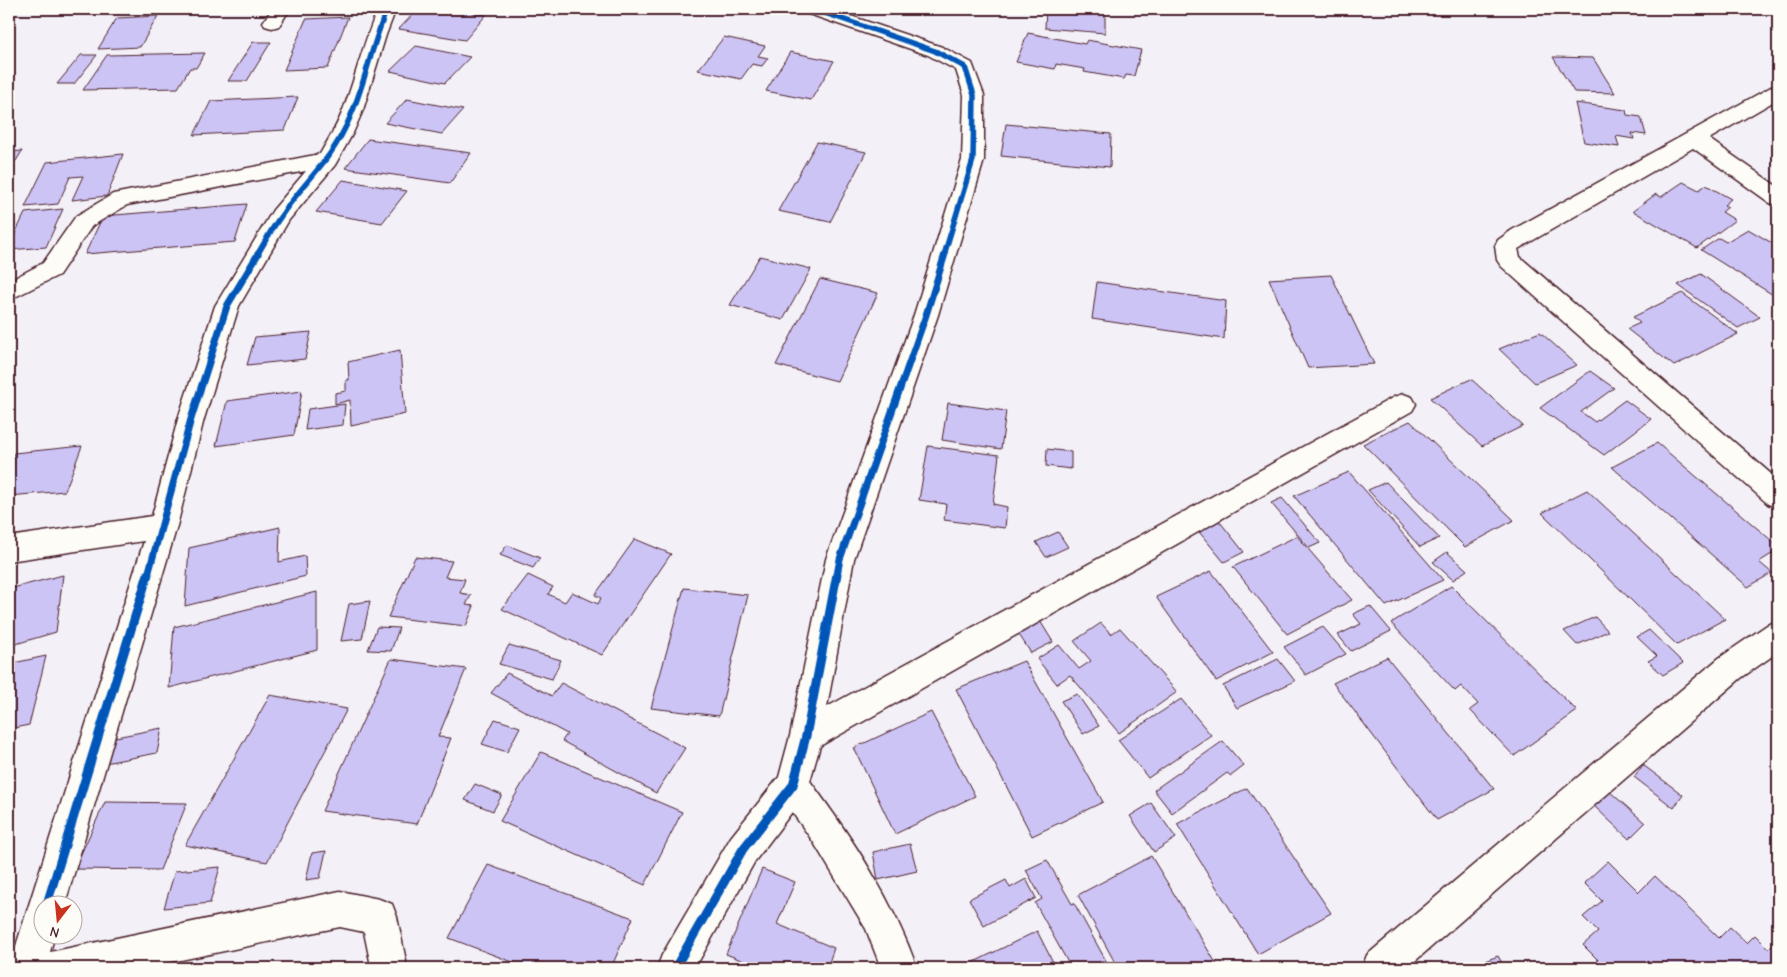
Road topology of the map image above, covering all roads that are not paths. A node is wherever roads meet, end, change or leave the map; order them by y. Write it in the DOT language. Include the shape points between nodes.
graph roads {
  1 [pos="387,9"];
  2 [pos="813,9"];
  3 [pos="1778,91"];
  4 [pos="1695,139"];
  5 [pos="327,160"];
  6 [pos="1778,198"];
  7 [pos="9,291"];
  8 [pos="1403,404"];
  9 [pos="1778,496"];
  10 [pos="162,526"];
  11 [pos="9,549"];
  12 [pos="1778,635"];
  13 [pos="806,736"];
  14 [pos="793,785"];
  15 [pos="50,894"];
  16 [pos="34,944"];
  17 [pos="27,968"];
  18 [pos="56,968"];
  19 [pos="387,968"];
  20 [pos="675,968"];
  21 [pos="899,968"];
  22 [pos="1380,968"];
  1 -- 5 [label="street" via="353,110"];
  2 -- 13 [label="street" via="935,51 965,67 974,95 973,160 926,315 840,559"];
  3 -- 4 [label="street"];
  4 -- 6 [label="street"];
  4 -- 9 [label="street" via="1520,236 1506,246 1509,260"];
  5 -- 7 [label="street" via="120,199 84,221 51,269"];
  5 -- 10 [label="street" via="281,215 227,306 191,419"];
  8 -- 13 [label="street"];
  10 -- 11 [label="street"];
  10 -- 15 [label="street"];
  12 -- 22 [label="street" via="1730,668"];
  13 -- 14 [label="street"];
  14 -- 20 [label="street" via="743,849"];
  14 -- 21 [label="street" via="826,831 878,918"];
  16 -- 17 [label="street"];
  18 -- 19 [label="street" via="340,909 379,917"];
}
